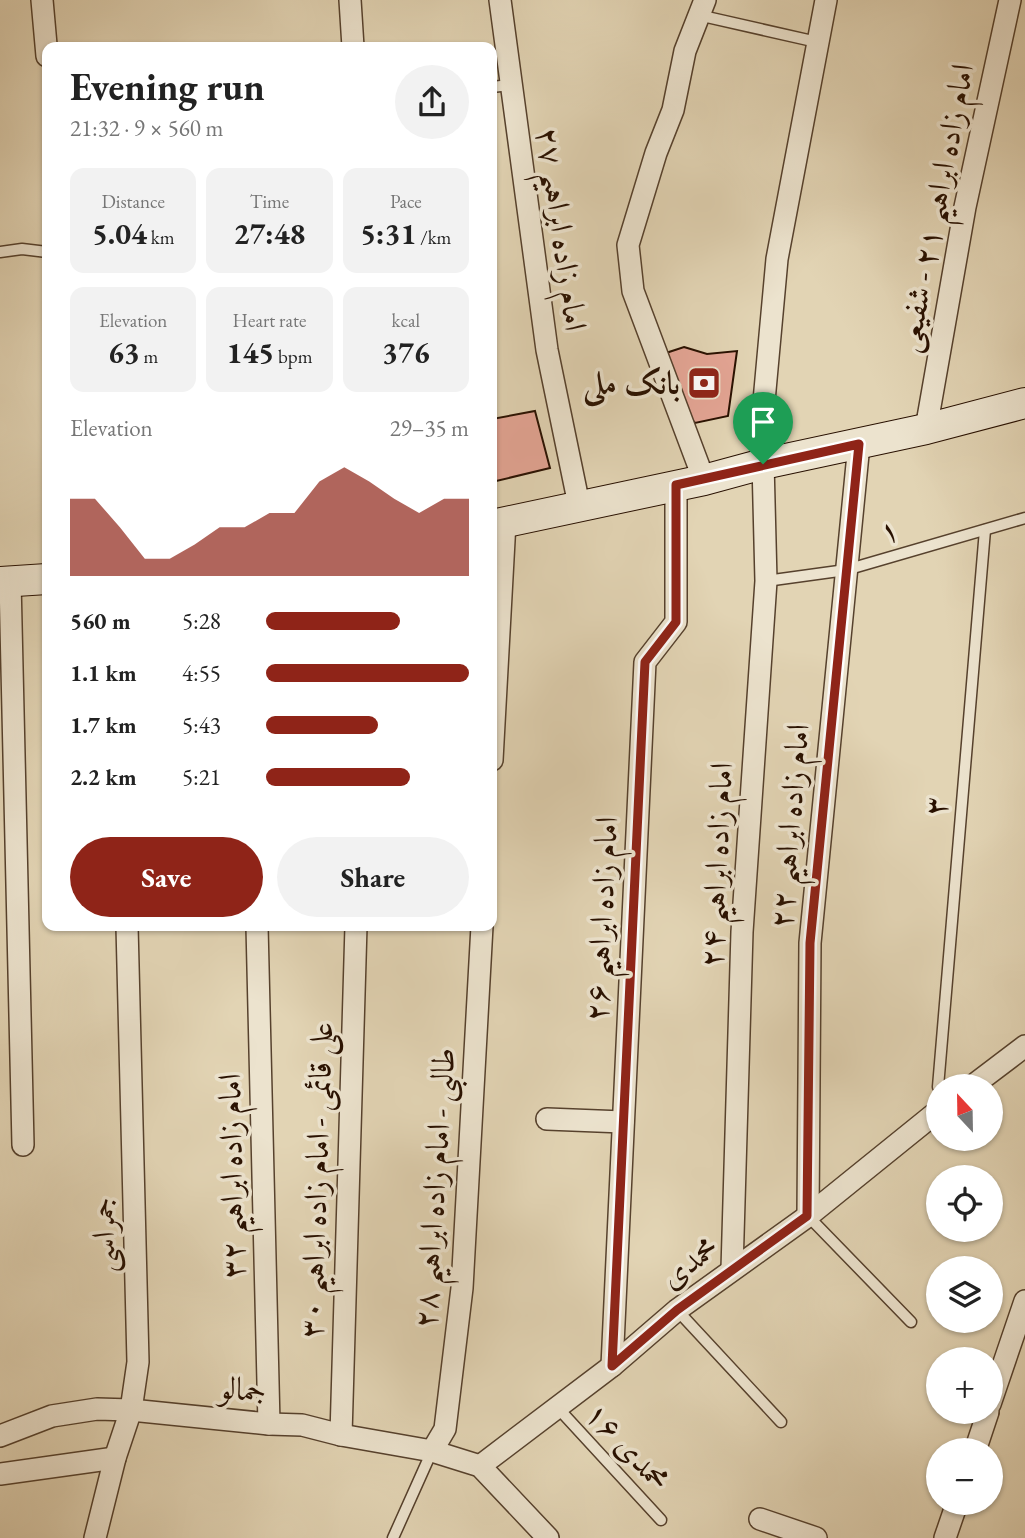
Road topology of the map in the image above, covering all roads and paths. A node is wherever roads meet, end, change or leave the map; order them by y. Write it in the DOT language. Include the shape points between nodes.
graph roads {
  1 [pos="42,0"];
  2 [pos="350,0"];
  3 [pos="500,0"];
  4 [pos="825,0"];
  5 [pos="1010,0"];
  6 [pos="701,8"];
  7 [pos="46,42"];
  8 [pos="353,42"];
  9 [pos="817,42"];
  10 [pos="501,86"];
  11 [pos="42,251"];
  12 [pos="0,252"];
  13 [pos="1025,403"];
  14 [pos="926,429"];
  15 [pos="859,444"];
  16 [pos="763,464"];
  17 [pos="690,482"];
  18 [pos="579,505"];
  19 [pos="1025,518"];
  20 [pos="499,524"];
  21 [pos="985,530"];
  22 [pos="846,570"];
  23 [pos="42,579"];
  24 [pos="766,581"];
  25 [pos="5,582"];
  26 [pos="497,591"];
  27 [pos="127,931"];
  28 [pos="257,931"];
  29 [pos="356,931"];
  30 [pos="482,931"];
  31 [pos="1021,1054"];
  32 [pos="939,1074"];
  33 [pos="991,1074"];
  34 [pos="547,1119"];
  35 [pos="926,1121"];
  36 [pos="623,1122"];
  37 [pos="23,1145"];
  38 [pos="807,1216"];
  39 [pos="732,1269"];
  40 [pos="1025,1301"];
  41 [pos="677,1310"];
  42 [pos="911,1322"];
  43 [pos="612,1366"];
  44 [pos="1003,1366"];
  45 [pos="557,1408"];
  46 [pos="131,1410"];
  47 [pos="781,1422"];
  48 [pos="269,1424"];
  49 [pos="341,1435"];
  50 [pos="0,1436"];
  51 [pos="432,1451"];
  52 [pos="116,1458"];
  53 [pos="480,1466"];
  54 [pos="0,1474"];
  55 [pos="953,1515"];
  56 [pos="760,1519"];
  57 [pos="661,1520"];
  58 [pos="545,1536"];
  59 [pos="95,1538"];
  60 [pos="393,1538"];
  61 [pos="816,1538"];
  62 [pos="945,1538"];
  1 -- 7 [label="street"];
  2 -- 8 [label="street"];
  3 -- 10 [label="street, امام زاده ابراهیم ۲۷"];
  4 -- 9 [label="street, امام زاده ابراهیم ۲۴"];
  5 -- 14 [label="street, امام زاده ابراهیم ۲۱ - شفیعی" via="965,207"];
  6 -- 9 [label="lane"];
  6 -- 17 [label="street" via="628,245 633,291"];
  9 -- 16 [label="street, امام زاده ابراهیم ۲۴" via="777,259 761,423"];
  10 -- 18 [label="street, امام زاده ابراهیم ۲۷"];
  11 -- 12 [label="lane"];
  13 -- 14 [label="main road"];
  14 -- 15 [label="main road"];
  15 -- 16 [label="main road"];
  15 -- 22 [label="street, امام زاده ابراهیم ۲۲"];
  16 -- 17 [label="main road"];
  16 -- 24 [label="street, امام زاده ابراهیم ۲۴"];
  17 -- 18 [label="main road"];
  17 -- 36 [label="street, امام زاده ابراهیم ۲۶" via="676,622 645,662"];
  18 -- 20 [label="main road"];
  19 -- 21 [label="lane, ۱"];
  20 -- 26 [label="street"];
  21 -- 22 [label="lane, ۱"];
  21 -- 32 [label="lane, ۳"];
  22 -- 24 [label="lane, ۱"];
  22 -- 38 [label="street, امام زاده ابراهیم ۲۲" via="810,943"];
  23 -- 25 [label="main road"];
  24 -- 39 [label="street, امام زاده ابراهیم ۲۴" via="742,932"];
  25 -- 37 [label="street"];
  27 -- 46 [label="street, جمراسی" via="138,1362"];
  28 -- 48 [label="street, امام زاده ابراهیم ۳۲"];
  29 -- 49 [label="street, علی قائمی - امام زاده ابراهیم ۳۰"];
  30 -- 51 [label="street, طالبی - امام زاده ابراهیم ۲۸" via="461,1288 445,1429"];
  31 -- 33 [label="street"];
  34 -- 36 [label="street"];
  35 -- 38 [label="street, محمدی"];
  36 -- 43 [label="street, امام زاده ابراهیم ۲۶"];
  38 -- 39 [label="street, محمدی"];
  38 -- 42 [label="lane"];
  39 -- 41 [label="street, محمدی"];
  40 -- 44 [label="street"];
  41 -- 43 [label="street, محمدی"];
  41 -- 47 [label="lane"];
  43 -- 45 [label="street, محمدی"];
  45 -- 53 [label="street, محمدی"];
  45 -- 57 [label="lane, محمدی ۱۶"];
  46 -- 48 [label="street, جمالو"];
  46 -- 50 [label="street, جمالو" via="97,1409 52,1416"];
  46 -- 52 [label="street, جمراسی"];
  48 -- 49 [label="street, جمالو" via="302,1425"];
  49 -- 51 [label="street, جمالو"];
  51 -- 53 [label="street, جمالو"];
  51 -- 60 [label="lane"];
  52 -- 54 [label="street"];
  52 -- 59 [label="street, جمراسی"];
  53 -- 58 [label="street"];
  55 -- 62 [label="street"];
  56 -- 61 [label="street"];
}
